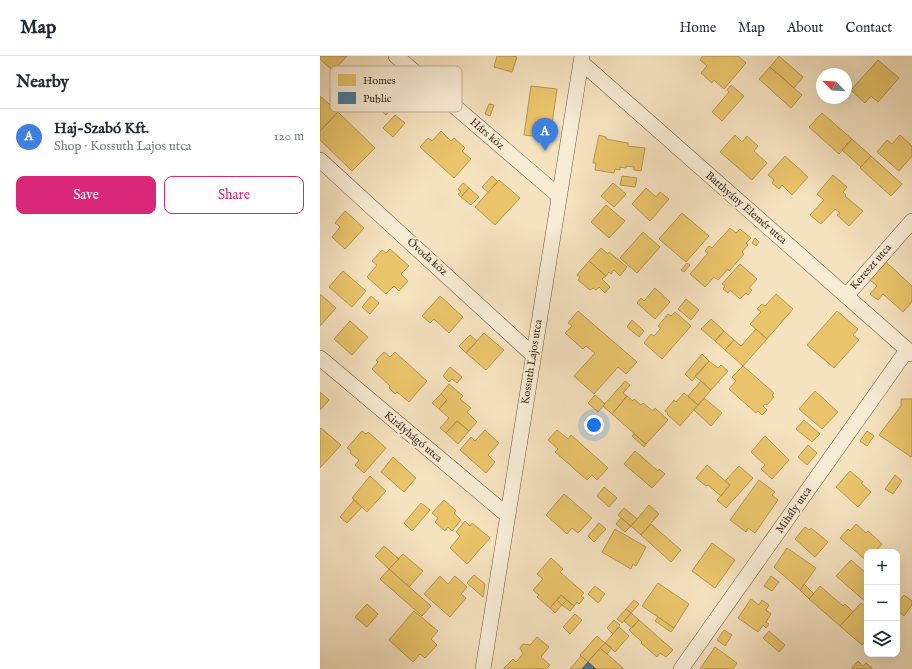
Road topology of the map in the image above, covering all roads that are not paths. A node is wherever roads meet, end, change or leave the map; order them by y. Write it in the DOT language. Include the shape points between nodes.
graph roads {
  1 [pos="396,56"];
  2 [pos="581,59"];
  3 [pos="408,66"];
  4 [pos="461,112"];
  5 [pos="320,160"];
  6 [pos="559,196"];
  7 [pos="912,221"];
  8 [pos="846,296"];
  9 [pos="910,352"];
  10 [pos="533,355"];
  11 [pos="320,358"];
  12 [pos="507,515"];
  13 [pos="483,669"];
  14 [pos="681,669"];
  1 -- 3 [label="street, Hárs köz"];
  2 -- 6 [label="street, Kossuth Lajos utca"];
  2 -- 8 [label="street, Batthyány Elemér utca"];
  4 -- 6 [label="street, Hárs köz"];
  5 -- 10 [label="street, Óvoda köz"];
  6 -- 10 [label="street, Kossuth Lajos utca"];
  7 -- 8 [label="street, Kereszt utca"];
  8 -- 9 [label="street, Batthyány Elemér utca"];
  9 -- 14 [label="street, Mihály utca"];
  10 -- 12 [label="street, Kossuth Lajos utca"];
  11 -- 12 [label="street, Királyhágó utca"];
  12 -- 13 [label="street, Kossuth Lajos utca"];
}
